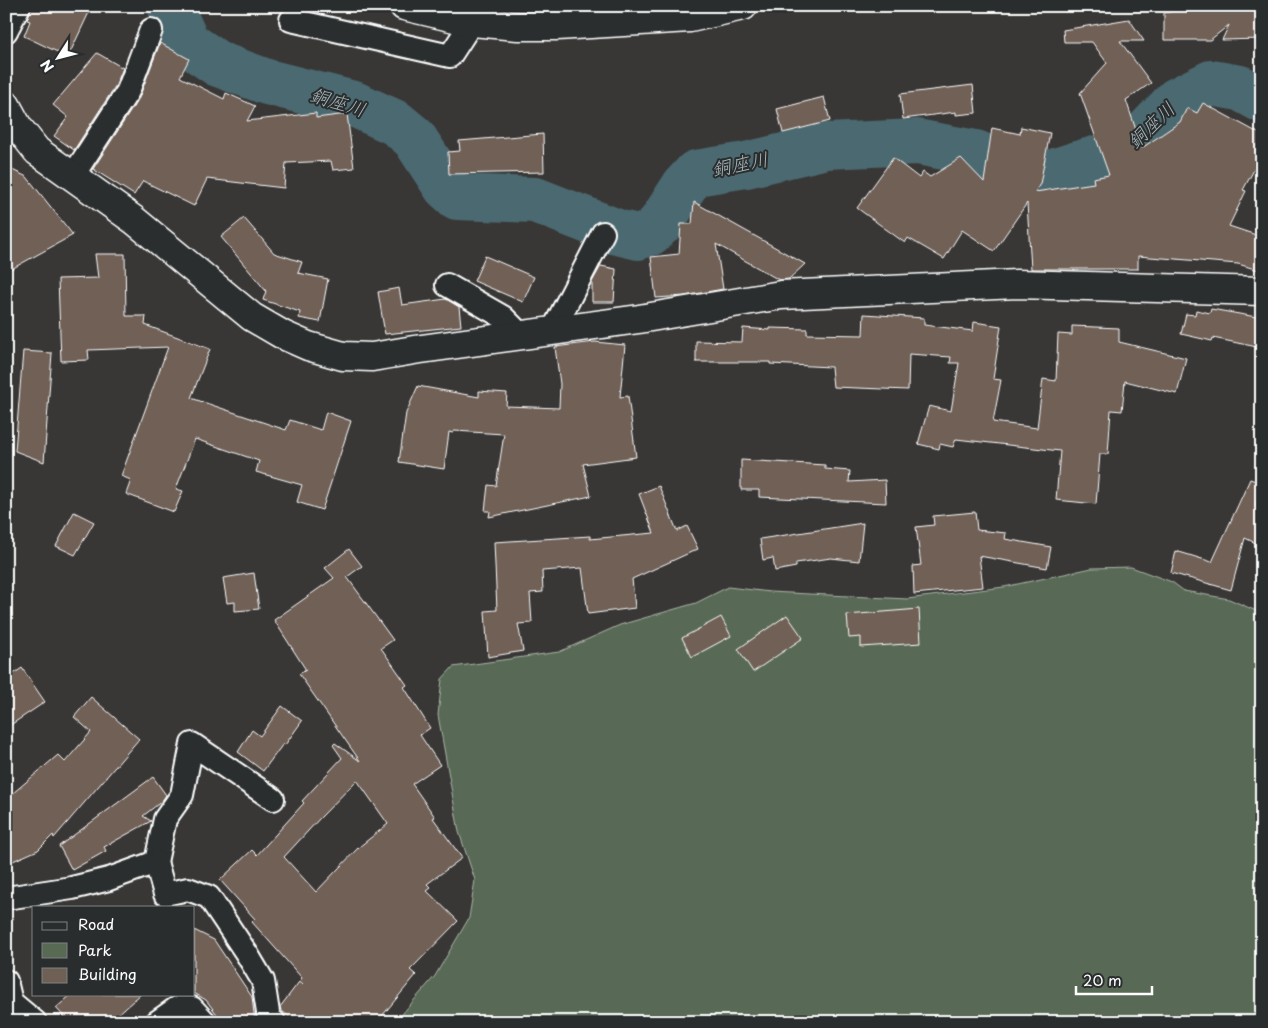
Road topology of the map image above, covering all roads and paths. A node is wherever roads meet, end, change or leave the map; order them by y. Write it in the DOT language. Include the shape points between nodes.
graph roads {
  1 [pos="19,6"];
  2 [pos="404,6"];
  3 [pos="743,6"];
  4 [pos="291,20"];
  5 [pos="472,22"];
  6 [pos="151,30"];
  7 [pos="6,31"];
  8 [pos="6,105"];
  9 [pos="72,177"];
  10 [pos="603,234"];
  11 [pos="447,285"];
  12 [pos="1262,291"];
  13 [pos="552,330"];
  14 [pos="522,335"];
  15 [pos="273,799"];
  16 [pos="156,862"];
  17 [pos="6,898"];
  18 [pos="164,900"];
  19 [pos="8,999"];
  20 [pos="174,1001"];
  21 [pos="35,1022"];
  22 [pos="157,1022"];
  23 [pos="205,1022"];
  24 [pos="274,1022"];
  1 -- 7 [label="street"];
  2 -- 5 [label="street"];
  3 -- 5 [label="street" via="690,18 557,26"];
  4 -- 5 [label="street" via="450,56"];
  6 -- 9 [label="street" via="128,91"];
  8 -- 9 [label="street" via="37,151"];
  9 -- 14 [label="street" via="134,220 252,317 308,346 343,356 372,357"];
  10 -- 13 [label="street"];
  11 -- 14 [label="street" via="503,317"];
  12 -- 13 [label="street" via="1017,284 781,295"];
  13 -- 14 [label="street"];
  15 -- 16 [label="street" via="192,744 182,795 165,819"];
  16 -- 17 [label="street" via="72,888"];
  16 -- 18 [label="street"];
  18 -- 24 [label="street" via="188,889 209,897 263,981 270,1019"];
  19 -- 21 [label="street"];
  20 -- 22 [label="street"];
  20 -- 23 [label="street" via="192,1008"];
}
